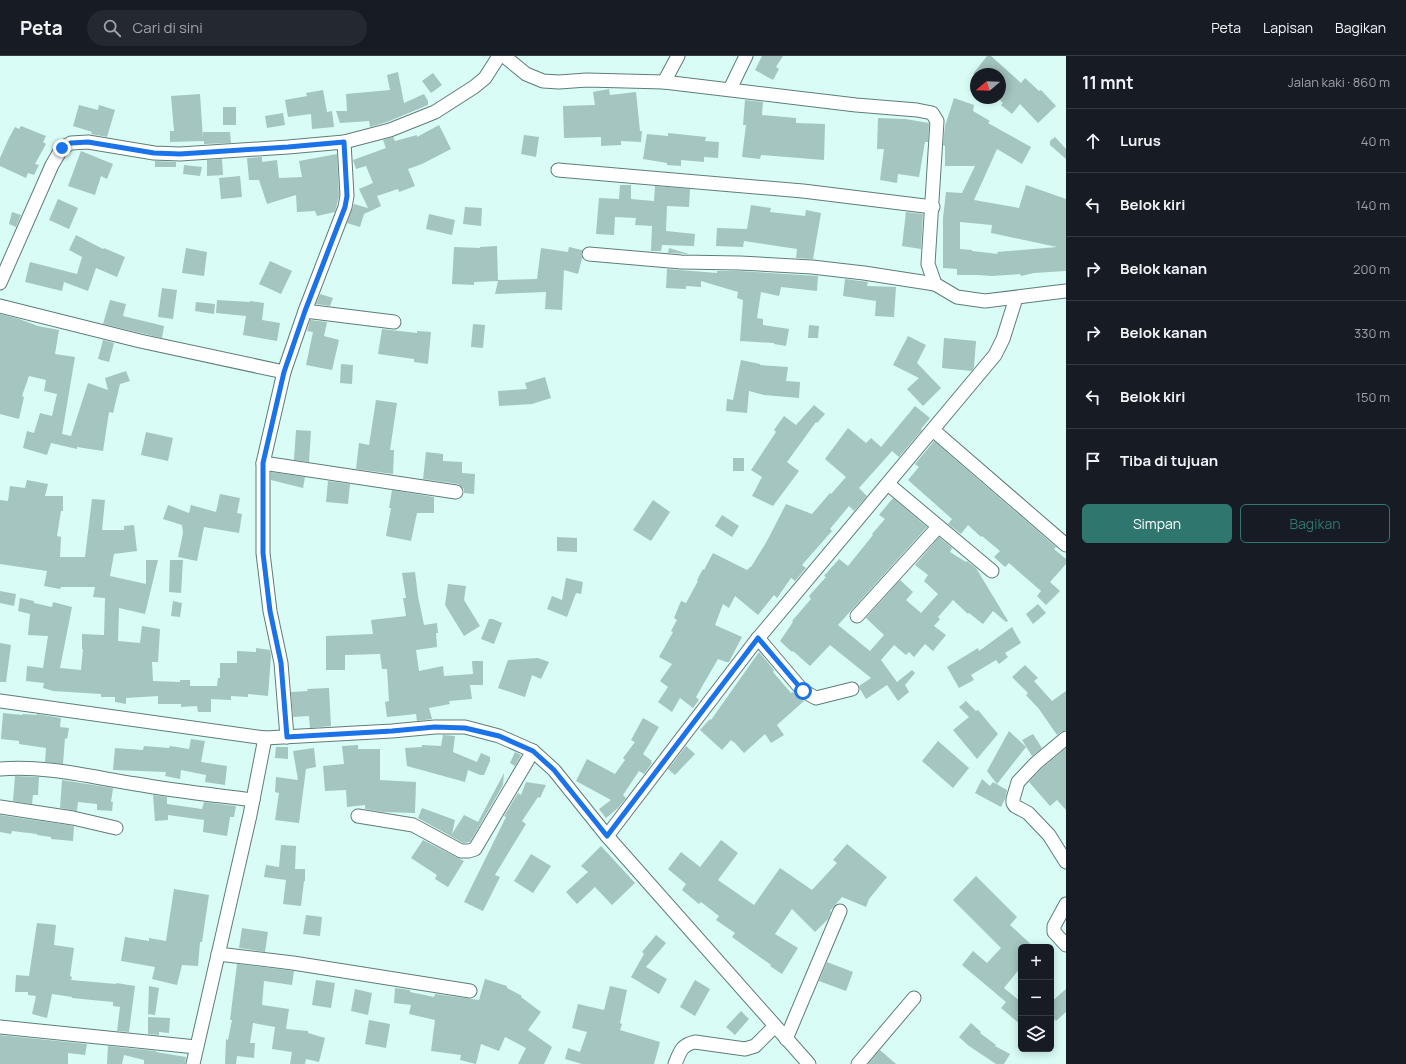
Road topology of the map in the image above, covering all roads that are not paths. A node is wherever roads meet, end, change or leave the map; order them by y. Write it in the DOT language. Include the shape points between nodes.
graph roads {
  1 [pos="499,56"];
  2 [pos="504,56"];
  3 [pos="678,56"];
  4 [pos="746,56"];
  5 [pos="664,82"];
  6 [pos="730,89"];
  7 [pos="344,142"];
  8 [pos="558,170"];
  9 [pos="933,207"];
  10 [pos="589,254"];
  11 [pos="0,283"];
  12 [pos="935,284"];
  13 [pos="1066,291"];
  14 [pos="1016,298"];
  15 [pos="0,306"];
  16 [pos="305,311"];
  17 [pos="394,322"];
  18 [pos="284,372"];
  19 [pos="932,430"];
  20 [pos="263,463"];
  21 [pos="888,484"];
  22 [pos="456,492"];
  23 [pos="938,527"];
  24 [pos="1066,544"];
  25 [pos="992,571"];
  26 [pos="857,616"];
  27 [pos="758,638"];
  28 [pos="852,689"];
  29 [pos="0,701"];
  30 [pos="287,737"];
  31 [pos="265,738"];
  32 [pos="1066,738"];
  33 [pos="533,751"];
  34 [pos="0,769"];
  35 [pos="253,800"];
  36 [pos="0,807"];
  37 [pos="358,816"];
  38 [pos="116,828"];
  39 [pos="607,836"];
  40 [pos="1066,862"];
  41 [pos="1066,904"];
  42 [pos="840,911"];
  43 [pos="1066,945"];
  44 [pos="218,954"];
  45 [pos="470,991"];
  46 [pos="914,998"];
  47 [pos="775,1026"];
  48 [pos="0,1027"];
  49 [pos="786,1039"];
  50 [pos="196,1047"];
  51 [pos="193,1064"];
  52 [pos="675,1064"];
  53 [pos="809,1064"];
  54 [pos="858,1064"];
  1 -- 7 [label="street" via="485,78 474,88 435,112 390,130"];
  2 -- 5 [label="street" via="526,74 543,81"];
  3 -- 5 [label="street"];
  4 -- 6 [label="street"];
  5 -- 6 [label="street"];
  6 -- 9 [label="street" via="932,113 937,121"];
  7 -- 11 [label="street" via="180,154 154,153 88,142 71,143 62,148 52,165"];
  7 -- 16 [label="street" via="347,196 345,207"];
  8 -- 9 [label="street" via="803,191"];
  9 -- 12 [label="street" via="928,264"];
  10 -- 12 [label="street" via="681,262 812,267"];
  12 -- 14 [label="street" via="957,297 985,301"];
  13 -- 14 [label="street"];
  14 -- 19 [label="street" via="995,355"];
  15 -- 18 [label="street" via="140,341"];
  16 -- 17 [label="street"];
  16 -- 18 [label="street"];
  18 -- 20 [label="street"];
  19 -- 21 [label="street"];
  19 -- 24 [label="street"];
  20 -- 22 [label="street"];
  20 -- 30 [label="street" via="263,553 270,611 281,663"];
  21 -- 23 [label="street"];
  21 -- 27 [label="street"];
  23 -- 25 [label="street"];
  23 -- 26 [label="street"];
  27 -- 28 [label="street" via="808,695 816,698"];
  27 -- 39 [label="street"];
  29 -- 31 [label="street"];
  30 -- 31 [label="street"];
  30 -- 33 [label="street" via="435,727 465,728 499,736"];
  31 -- 35 [label="street"];
  32 -- 40 [label="street" via="1018,782 1013,803 1028,813 1049,835"];
  33 -- 37 [label="street" via="475,849 461,851 413,825"];
  33 -- 39 [label="street" via="554,770"];
  34 -- 35 [label="street" via="29,768"];
  35 -- 44 [label="street"];
  36 -- 38 [label="street" via="73,818"];
  39 -- 47 [label="street"];
  41 -- 43 [label="street" via="1054,926 1054,932"];
  42 -- 49 [label="street"];
  44 -- 45 [label="street"];
  44 -- 50 [label="street"];
  46 -- 54 [label="street"];
  47 -- 49 [label="street"];
  47 -- 52 [label="street" via="756,1046 745,1049 695,1042 689,1044 683,1047"];
  48 -- 50 [label="street"];
  49 -- 53 [label="street"];
  50 -- 51 [label="street"];
}
